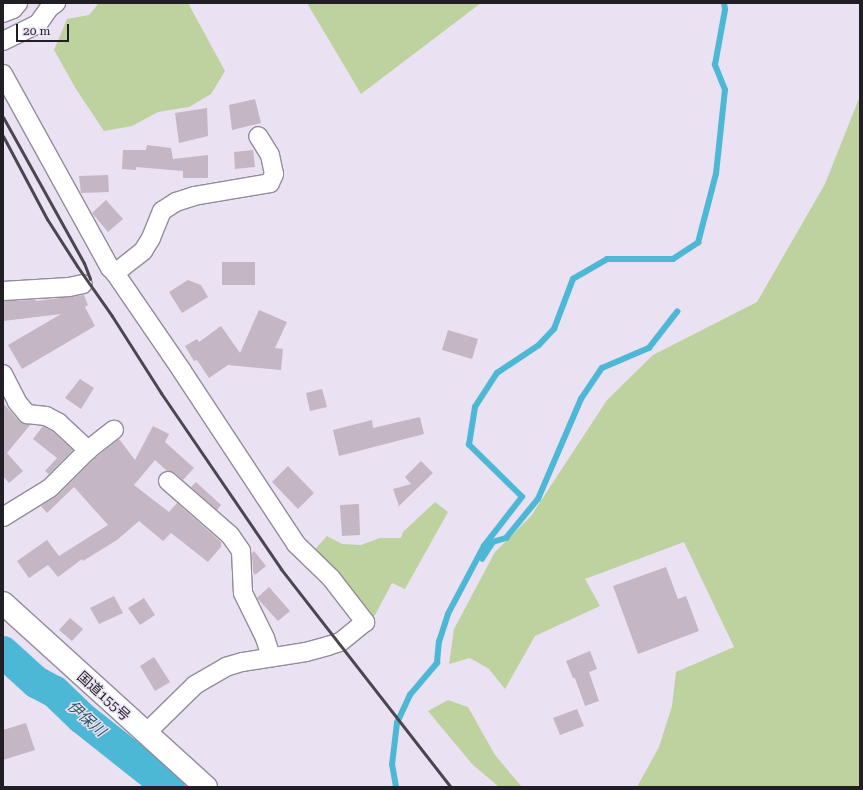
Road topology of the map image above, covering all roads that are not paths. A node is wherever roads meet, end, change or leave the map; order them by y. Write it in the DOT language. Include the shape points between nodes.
graph roads {
  1 [pos="18,3"];
  2 [pos="56,3"];
  3 [pos="3,13"];
  4 [pos="3,41"];
  5 [pos="3,74"];
  6 [pos="258,136"];
  7 [pos="116,272"];
  8 [pos="83,284"];
  9 [pos="3,291"];
  10 [pos="3,374"];
  11 [pos="114,430"];
  12 [pos="88,450"];
  13 [pos="168,481"];
  14 [pos="3,517"];
  15 [pos="3,603"];
  16 [pos="270,657"];
  17 [pos="145,734"];
  18 [pos="206,787"];
  1 -- 3 [label="street" via="13,9"];
  2 -- 4 [label="street" via="49,8 38,24"];
  5 -- 7 [label="street" via="81,219 110,268"];
  6 -- 7 [label="street" via="270,155 274,174 270,183 194,196 176,202 162,212 143,252"];
  7 -- 16 [label="street" via="296,544 331,578 366,622 340,642"];
  8 -- 9 [label="street"];
  10 -- 12 [label="street" via="17,402 27,414 46,416 59,423"];
  11 -- 12 [label="street"];
  12 -- 14 [label="street" via="50,488"];
  13 -- 16 [label="street" via="230,535 241,551 243,593 265,638"];
  15 -- 17 [label="highway, 国道155号"];
  16 -- 17 [label="street" via="242,662 209,676 195,685"];
  17 -- 18 [label="highway, 国道155号"];
}
